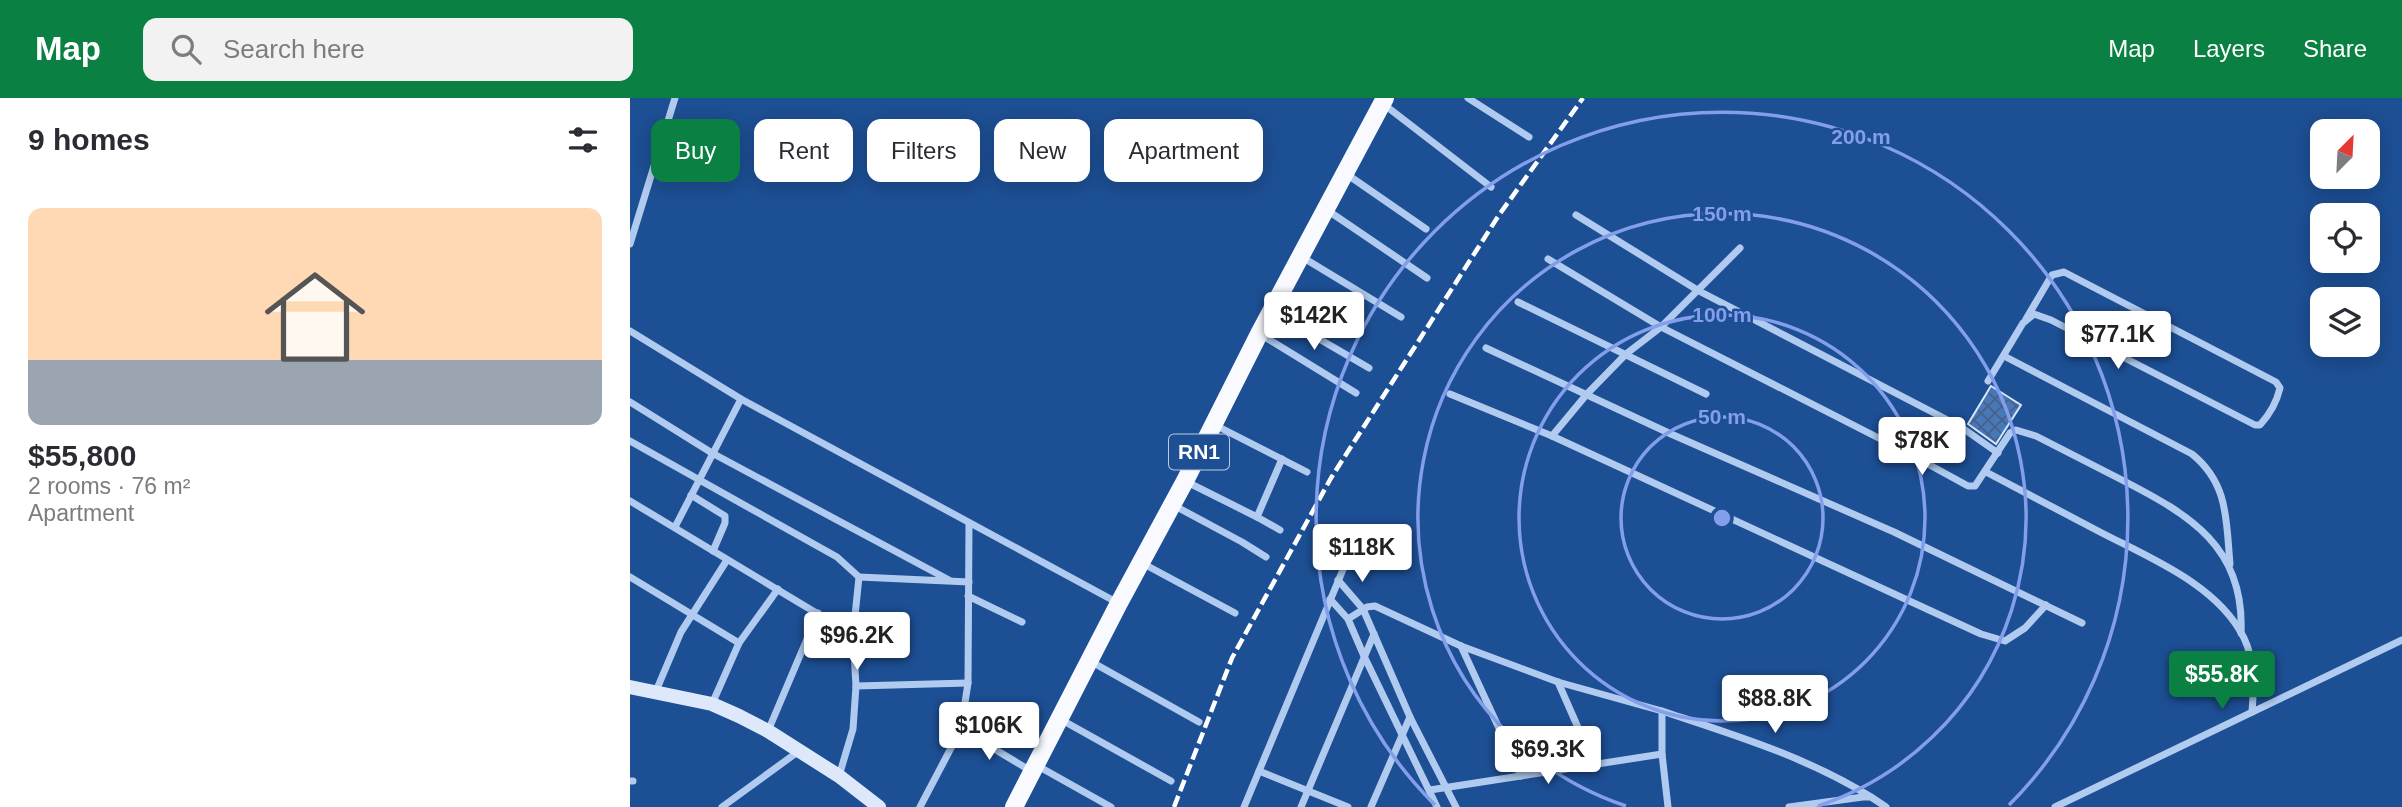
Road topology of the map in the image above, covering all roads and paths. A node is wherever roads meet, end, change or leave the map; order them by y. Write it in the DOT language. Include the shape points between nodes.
graph roads {
  1 [pos="675,98"];
  2 [pos="1468,98"];
  3 [pos="1383,100"];
  4 [pos="1530,137"];
  5 [pos="1344,172"];
  6 [pos="1491,187"];
  7 [pos="1326,209"];
  8 [pos="1576,215"];
  9 [pos="1426,229"];
  10 [pos="630,244"];
  11 [pos="1740,248"];
  12 [pos="1301,256"];
  13 [pos="1548,259"];
  14 [pos="1427,278"];
  15 [pos="1699,291"];
  16 [pos="1518,302"];
  17 [pos="1273,312"];
  18 [pos="1401,317"];
  19 [pos="2026,319"];
  20 [pos="1661,327"];
  21 [pos="630,331"];
  22 [pos="1259,334"];
  23 [pos="1486,348"];
  24 [pos="1626,354"];
  25 [pos="2004,356"];
  26 [pos="1369,368"];
  27 [pos="1988,382"];
  28 [pos="1356,393"];
  29 [pos="1450,394"];
  30 [pos="1587,394"];
  31 [pos="1706,394"];
  32 [pos="741,400"];
  33 [pos="630,402"];
  34 [pos="1213,424"];
  35 [pos="1552,436"];
  36 [pos="630,441"];
  37 [pos="712,453"];
  38 [pos="1998,453"];
  39 [pos="1282,460"];
  40 [pos="1307,472"];
  41 [pos="1986,472"];
  42 [pos="698,481"];
  43 [pos="1185,481"];
  44 [pos="691,495"];
  45 [pos="630,501"];
  46 [pos="1173,505"];
  47 [pos="1257,517"];
  48 [pos="968,523"];
  49 [pos="675,527"];
  50 [pos="1280,530"];
  51 [pos="713,551"];
  52 [pos="1266,557"];
  53 [pos="727,560"];
  54 [pos="1348,560"];
  55 [pos="1141,562"];
  56 [pos="2231,568"];
  57 [pos="630,577"];
  58 [pos="859,577"];
  59 [pos="949,580"];
  60 [pos="1338,580"];
  61 [pos="969,582"];
  62 [pos="778,589"];
  63 [pos="968,596"];
  64 [pos="1330,599"];
  65 [pos="1119,603"];
  66 [pos="2046,606"];
  67 [pos="1363,609"];
  68 [pos="818,613"];
  69 [pos="1235,613"];
  70 [pos="692,615"];
  71 [pos="1348,619"];
  72 [pos="1022,622"];
  73 [pos="2082,622"];
  74 [pos="2241,633"];
  75 [pos="1374,634"];
  76 [pos="853,635"];
  77 [pos="2402,640"];
  78 [pos="739,643"];
  79 [pos="1461,646"];
  80 [pos="1364,656"];
  81 [pos="1090,660"];
  82 [pos="1558,682"];
  83 [pos="968,683"];
  84 [pos="856,686"];
  85 [pos="630,687"];
  86 [pos="656,691"];
  87 [pos="712,704"];
  88 [pos="1662,711"];
  89 [pos="2252,712"];
  90 [pos="1410,717"];
  91 [pos="1060,719"];
  92 [pos="1199,722"];
  93 [pos="961,729"];
  94 [pos="768,731"];
  95 [pos="1402,734"];
  96 [pos="799,751"];
  97 [pos="1662,754"];
  98 [pos="1594,764"];
  99 [pos="1033,768"];
  100 [pos="1259,771"];
  101 [pos="839,776"];
  102 [pos="1521,776"];
  103 [pos="1171,781"];
  104 [pos="1447,787"];
  105 [pos="1430,790"];
  106 [pos="1307,791"];
  107 [pos="1871,797"];
  108 [pos="861,801"];
  109 [pos="722,807"];
  110 [pos="879,807"];
  111 [pos="920,807"];
  112 [pos="1014,807"];
  113 [pos="1111,807"];
  114 [pos="1244,807"];
  115 [pos="1301,807"];
  116 [pos="1348,807"];
  117 [pos="1371,807"];
  118 [pos="1437,807"];
  119 [pos="1456,807"];
  120 [pos="1668,807"];
  121 [pos="1788,807"];
  122 [pos="1885,807"];
  123 [pos="2055,807"];
  1 -- 10 [label="street"];
  2 -- 4 [label="street"];
  3 -- 5 [label="main road, RN1"];
  3 -- 6 [label="street"];
  5 -- 7 [label="main road, RN1"];
  5 -- 9 [label="street"];
  7 -- 12 [label="main road, RN1"];
  7 -- 14 [label="street"];
  8 -- 15 [label="street"];
  11 -- 15 [label="street"];
  12 -- 17 [label="main road, RN1"];
  12 -- 18 [label="street"];
  13 -- 20 [label="street"];
  15 -- 20 [label="street"];
  15 -- 38 [label="street" via="1961,427"];
  16 -- 24 [label="street"];
  17 -- 22 [label="main road, RN1"];
  17 -- 26 [label="street"];
  19 -- 19 [label="street" via="2034,314 2051,320 2255,425 2266,418 2280,388 2064,272 2052,275"];
  19 -- 25 [label="street"];
  20 -- 24 [label="street"];
  20 -- 41 [label="street" via="1969,486 1975,486"];
  21 -- 32 [label="street"];
  22 -- 28 [label="street"];
  22 -- 34 [label="main road, RN1"];
  23 -- 30 [label="street"];
  24 -- 30 [label="street"];
  24 -- 31 [label="street"];
  25 -- 27 [label="street"];
  25 -- 56 [label="street" via="2202,462 2222,494"];
  29 -- 35 [label="street"];
  30 -- 35 [label="street"];
  30 -- 66 [label="street"];
  32 -- 37 [label="street"];
  32 -- 48 [label="street"];
  33 -- 37 [label="street"];
  34 -- 39 [label="street"];
  34 -- 43 [label="main road, RN1"];
  35 -- 66 [label="street" via="1994,639 2013,637"];
  36 -- 42 [label="street"];
  37 -- 42 [label="street"];
  37 -- 59 [label="street"];
  38 -- 41 [label="street"];
  38 -- 56 [label="street" via="2013,431 2036,436 2188,518 2212,539"];
  39 -- 40 [label="street"];
  39 -- 47 [label="street"];
  41 -- 74 [label="street" via="2168,567 2207,594"];
  42 -- 44 [label="street"];
  42 -- 58 [label="street" via="837,557"];
  43 -- 46 [label="main road, RN1"];
  43 -- 47 [label="street"];
  44 -- 49 [label="street"];
  44 -- 51 [label="street" via="725,516"];
  45 -- 49 [label="street"];
  46 -- 52 [label="street"];
  46 -- 55 [label="main road, RN1"];
  47 -- 50 [label="street"];
  48 -- 61 [label="street"];
  48 -- 65 [label="street"];
  49 -- 51 [label="street"];
  51 -- 53 [label="street"];
  53 -- 62 [label="street"];
  53 -- 70 [label="street"];
  54 -- 60 [label="street"];
  55 -- 65 [label="main road, RN1"];
  55 -- 69 [label="street"];
  56 -- 74 [label="street" via="2242,613"];
  57 -- 70 [label="street"];
  58 -- 59 [label="street"];
  58 -- 76 [label="street"];
  59 -- 61 [label="street"];
  60 -- 64 [label="street"];
  60 -- 67 [label="street"];
  61 -- 63 [label="street"];
  62 -- 68 [label="street"];
  62 -- 78 [label="street"];
  63 -- 72 [label="street"];
  63 -- 83 [label="street"];
  64 -- 71 [label="street"];
  64 -- 100 [label="street"];
  65 -- 81 [label="main road, RN1"];
  66 -- 73 [label="street"];
  67 -- 71 [label="street"];
  67 -- 75 [label="street"];
  67 -- 79 [label="street" via="1375,606"];
  68 -- 76 [label="street"];
  68 -- 94 [label="street"];
  70 -- 78 [label="street"];
  70 -- 86 [label="street"];
  71 -- 80 [label="street"];
  74 -- 89 [label="street" via="2254,681"];
  75 -- 80 [label="street"];
  75 -- 90 [label="street"];
  76 -- 84 [label="street"];
  77 -- 89 [label="street"];
  78 -- 87 [label="street"];
  79 -- 82 [label="street"];
  79 -- 102 [label="street"];
  80 -- 95 [label="street"];
  80 -- 106 [label="street"];
  81 -- 91 [label="main road, RN1"];
  81 -- 92 [label="street"];
  82 -- 88 [label="street"];
  82 -- 98 [label="street"];
  83 -- 84 [label="street"];
  83 -- 93 [label="street"];
  84 -- 101 [label="street" via="853,729"];
  85 -- 86 [label="street"];
  86 -- 87 [label="street"];
  87 -- 94 [label="street"];
  88 -- 97 [label="street"];
  88 -- 107 [label="street" via="1749,740 1839,778"];
  89 -- 123 [label="street"];
  90 -- 95 [label="street"];
  90 -- 104 [label="street"];
  91 -- 99 [label="main road, RN1"];
  91 -- 103 [label="street"];
  93 -- 99 [label="street"];
  93 -- 111 [label="street"];
  94 -- 96 [label="street"];
  95 -- 105 [label="street"];
  95 -- 117 [label="street"];
  96 -- 101 [label="street"];
  96 -- 109 [label="street"];
  97 -- 98 [label="street"];
  97 -- 120 [label="street"];
  98 -- 102 [label="street"];
  99 -- 112 [label="main road, RN1"];
  99 -- 113 [label="street"];
  100 -- 106 [label="street"];
  100 -- 114 [label="street"];
  101 -- 108 [label="street"];
  102 -- 104 [label="street"];
  104 -- 105 [label="street"];
  104 -- 119 [label="street"];
  105 -- 118 [label="street"];
  106 -- 115 [label="street"];
  106 -- 116 [label="street"];
  107 -- 121 [label="street"];
  107 -- 122 [label="street"];
  108 -- 110 [label="street"];
}
